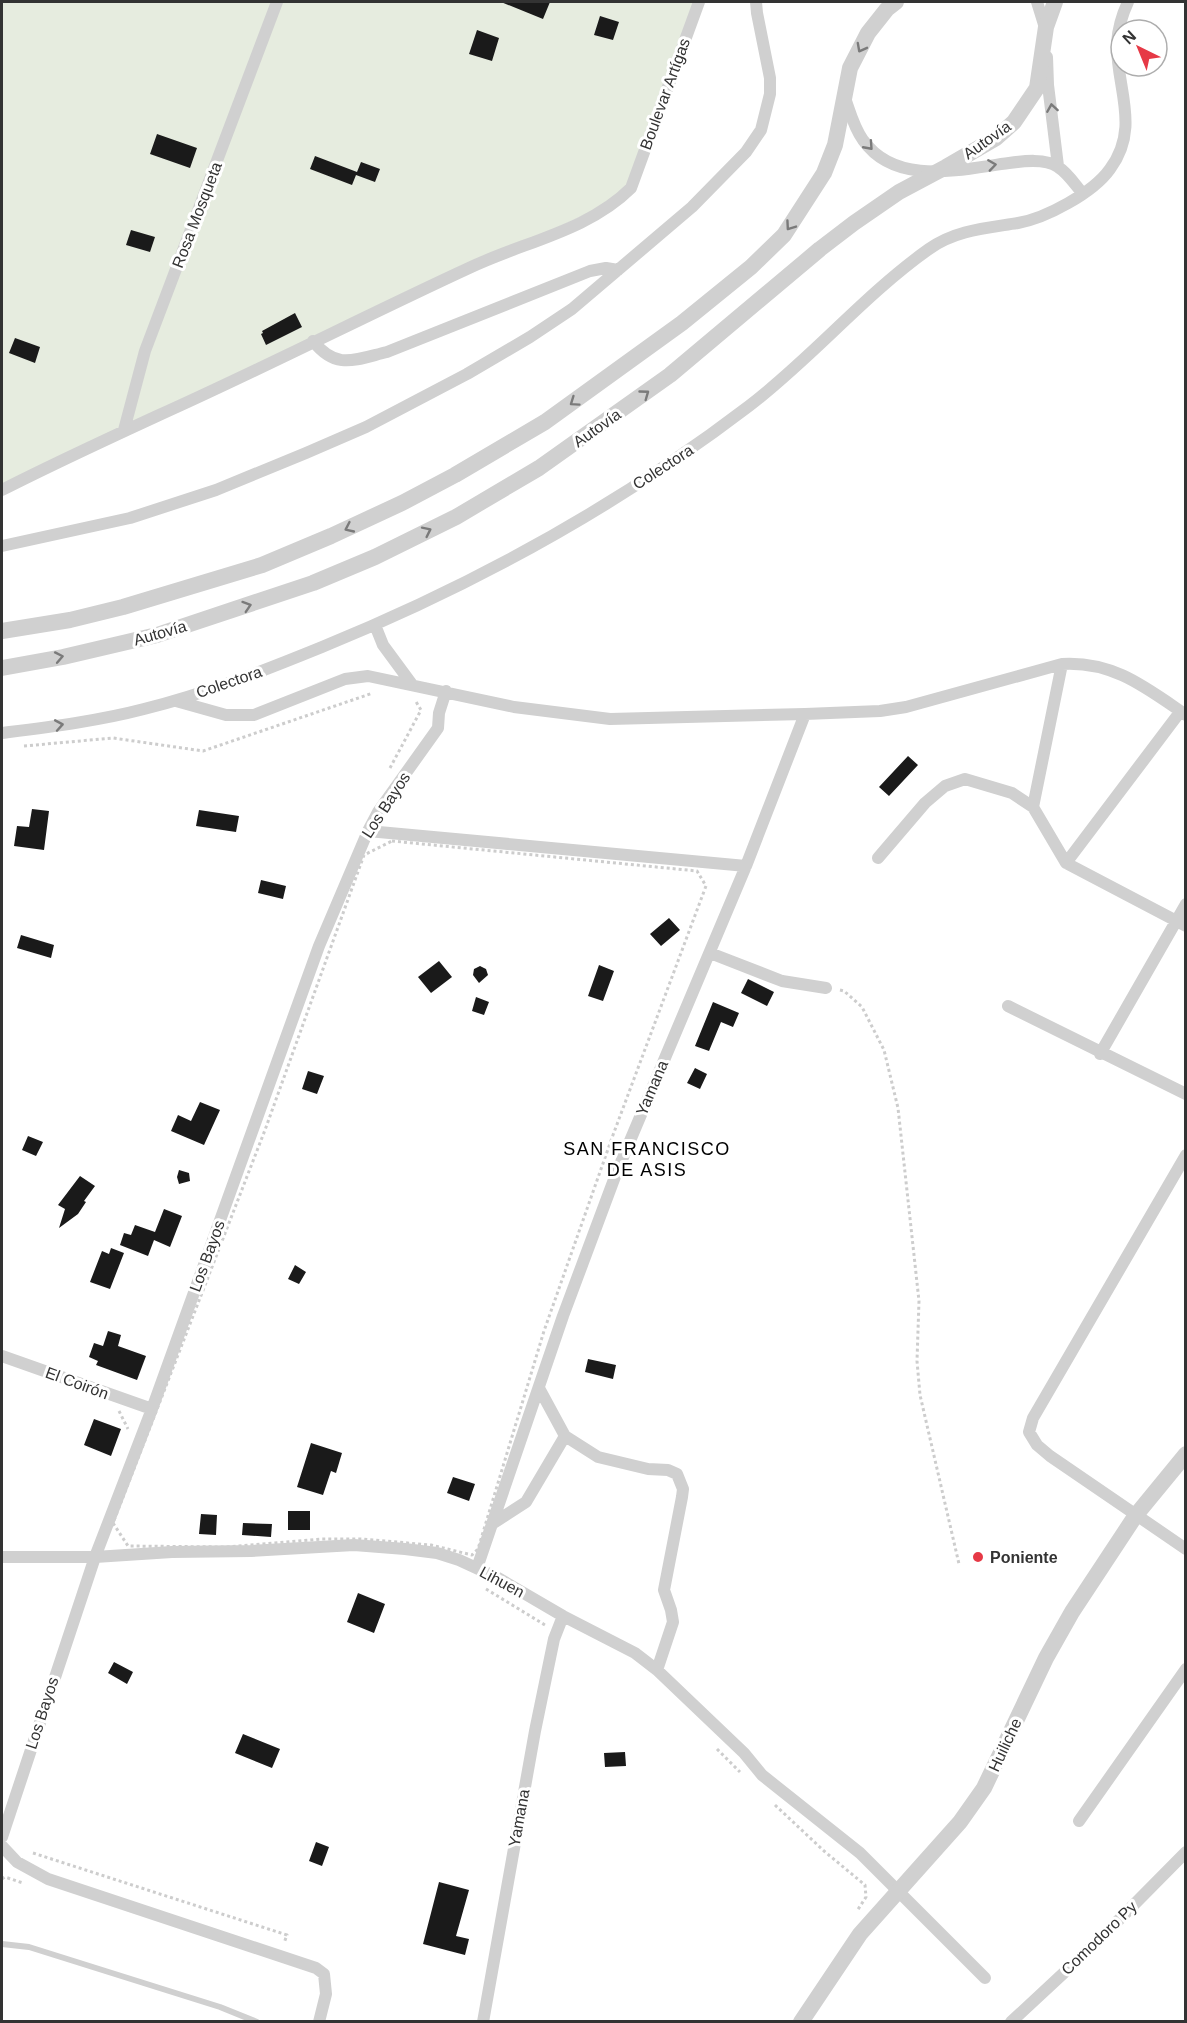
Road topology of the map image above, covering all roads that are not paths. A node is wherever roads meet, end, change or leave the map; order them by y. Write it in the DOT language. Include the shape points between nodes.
graph roads {
  1 [pos="277,2"];
  2 [pos="699,2"];
  3 [pos="756,2"];
  4 [pos="896,2"];
  5 [pos="1037,2"];
  6 [pos="1055,2"];
  7 [pos="1128,2"];
  8 [pos="1046,27"];
  9 [pos="844,94"];
  10 [pos="1058,166"];
  11 [pos="934,173"];
  12 [pos="1083,194"];
  13 [pos="618,270"];
  14 [pos="313,341"];
  15 [pos="124,430"];
  16 [pos="2,490"];
  17 [pos="2,546"];
  18 [pos="375,625"];
  19 [pos="2,631"];
  20 [pos="1062,664"];
  21 [pos="2,668"];
  22 [pos="411,683"];
  23 [pos="446,691"];
  24 [pos="176,701"];
  25 [pos="1183,713"];
  26 [pos="805,714"];
  27 [pos="2,733"];
  28 [pos="1033,807"];
  29 [pos="368,831"];
  30 [pos="878,858"];
  31 [pos="1066,863"];
  32 [pos="746,866"];
  33 [pos="1185,904"];
  34 [pos="1180,923"];
  35 [pos="710,953"];
  36 [pos="826,988"];
  37 [pos="1008,1006"];
  38 [pos="1100,1054"];
  39 [pos="1185,1094"];
  40 [pos="1185,1155"];
  41 [pos="2,1356"];
  42 [pos="539,1388"];
  43 [pos="152,1409"];
  44 [pos="565,1436"];
  45 [pos="1185,1454"];
  46 [pos="1136,1515"];
  47 [pos="492,1524"];
  48 [pos="1185,1549"];
  49 [pos="2,1557"];
  50 [pos="95,1557"];
  51 [pos="477,1568"];
  52 [pos="563,1616"];
  53 [pos="1185,1669"];
  54 [pos="657,1670"];
  55 [pos="1079,1821"];
  56 [pos="2,1837"];
  57 [pos="2,1846"];
  58 [pos="1185,1852"];
  59 [pos="898,1893"];
  60 [pos="2,1944"];
  61 [pos="985,1977"];
  62 [pos="257,2022"];
  63 [pos="319,2022"];
  64 [pos="483,2022"];
  65 [pos="801,2022"];
  66 [pos="1011,2022"];
  1 -- 15 [label="street, Rosa Mosqueta" via="145,351"];
  2 -- 14 [label="street, Boulevar Artígas" via="631,188 608,207 574,225 485,260"];
  3 -- 13 [label="street" via="770,78 761,130 746,152 692,207"];
  4 -- 9 [label="street, one-way" via="868,33 850,68"];
  5 -- 8 [label="street"];
  6 -- 8 [label="street, Autovía"];
  7 -- 12 [label="street, Colectora" via="1120,21 1117,45 1126,133 1110,171"];
  10 -- 8 [label="street, one-way"];
  8 -- 11 [label="street, Autovía" via="1037,88 1022,112 996,138"];
  9 -- 11 [label="street, one-way" via="862,140 879,157 901,167"];
  9 -- 19 [label="street, one-way" via="835,145 824,173 784,235 682,323 545,422 402,503 262,564 123,607"];
  11 -- 10 [label="street, one-way" via="1020,161"];
  10 -- 12 [label="street"];
  21 -- 11 [label="street, Autovía, one-way" via="157,635 254,604 365,561 456,517 597,429 670,375 820,249 899,192"];
  12 -- 18 [label="street, Colectora" via="1048,214 963,233 931,247 795,369 690,450 544,541"];
  13 -- 14 [label="street" via="590,271 375,355 332,359"];
  13 -- 17 [label="street" via="572,309 530,337 366,427 216,490 130,518"];
  14 -- 15 [label="street"];
  15 -- 16 [label="street"];
  18 -- 22 [label="street" via="383,645"];
  18 -- 24 [label="street, Colectora"];
  20 -- 25 [label="street" via="1095,665 1123,674"];
  20 -- 26 [label="street" via="906,707"];
  20 -- 28 [label="street"];
  22 -- 23 [label="street"];
  22 -- 24 [label="street" via="368,676 345,679 254,715 226,715"];
  23 -- 26 [label="street" via="514,707 610,719"];
  23 -- 29 [label="street, Los Bayos" via="438,728"];
  27 -- 24 [label="street, Colectora, one-way" via="133,712"];
  25 -- 31 [label="street"];
  26 -- 32 [label="street, Yamana"];
  28 -- 30 [label="street" via="1012,793 965,779 945,786 925,803"];
  28 -- 31 [label="street"];
  29 -- 32 [label="street"];
  29 -- 43 [label="street, Los Bayos" via="319,946"];
  31 -- 34 [label="street"];
  32 -- 35 [label="street, Yamana"];
  33 -- 34 [label="street"];
  34 -- 38 [label="street"];
  35 -- 36 [label="street" via="782,981"];
  35 -- 42 [label="street, Yamana" via="616,1174"];
  37 -- 38 [label="street"];
  38 -- 39 [label="street"];
  40 -- 46 [label="street" via="1033,1418 1029,1432 1050,1456"];
  41 -- 43 [label="street, El Coirón"];
  42 -- 44 [label="street"];
  42 -- 47 [label="street, Yamana"];
  43 -- 50 [label="street, Los Bayos"];
  44 -- 47 [label="street" via="526,1502"];
  44 -- 54 [label="street" via="598,1457 677,1474 682,1497 664,1590 673,1622"];
  45 -- 46 [label="street, Huiliche"];
  46 -- 48 [label="street"];
  46 -- 59 [label="street, Huiliche" via="1046,1658 984,1788"];
  47 -- 51 [label="street, Yamana"];
  49 -- 50 [label="street, Lihuen"];
  50 -- 51 [label="street, Lihuen" via="354,1545 437,1553"];
  50 -- 56 [label="street, Los Bayos"];
  51 -- 52 [label="street, Lihuen"];
  52 -- 54 [label="street, Lihuen" via="635,1653"];
  52 -- 64 [label="street, Yamana" via="554,1639 535,1731"];
  53 -- 55 [label="street"];
  54 -- 59 [label="street, Lihuen" via="762,1775 860,1854"];
  57 -- 63 [label="street" via="17,1862 48,1879 316,1968 324,1974 326,1994"];
  58 -- 66 [label="street, Comodoro Py"];
  59 -- 61 [label="street, Lihuen"];
  59 -- 65 [label="street, Huiliche" via="860,1934"];
  60 -- 62 [label="lane" via="30,1947"];
}
